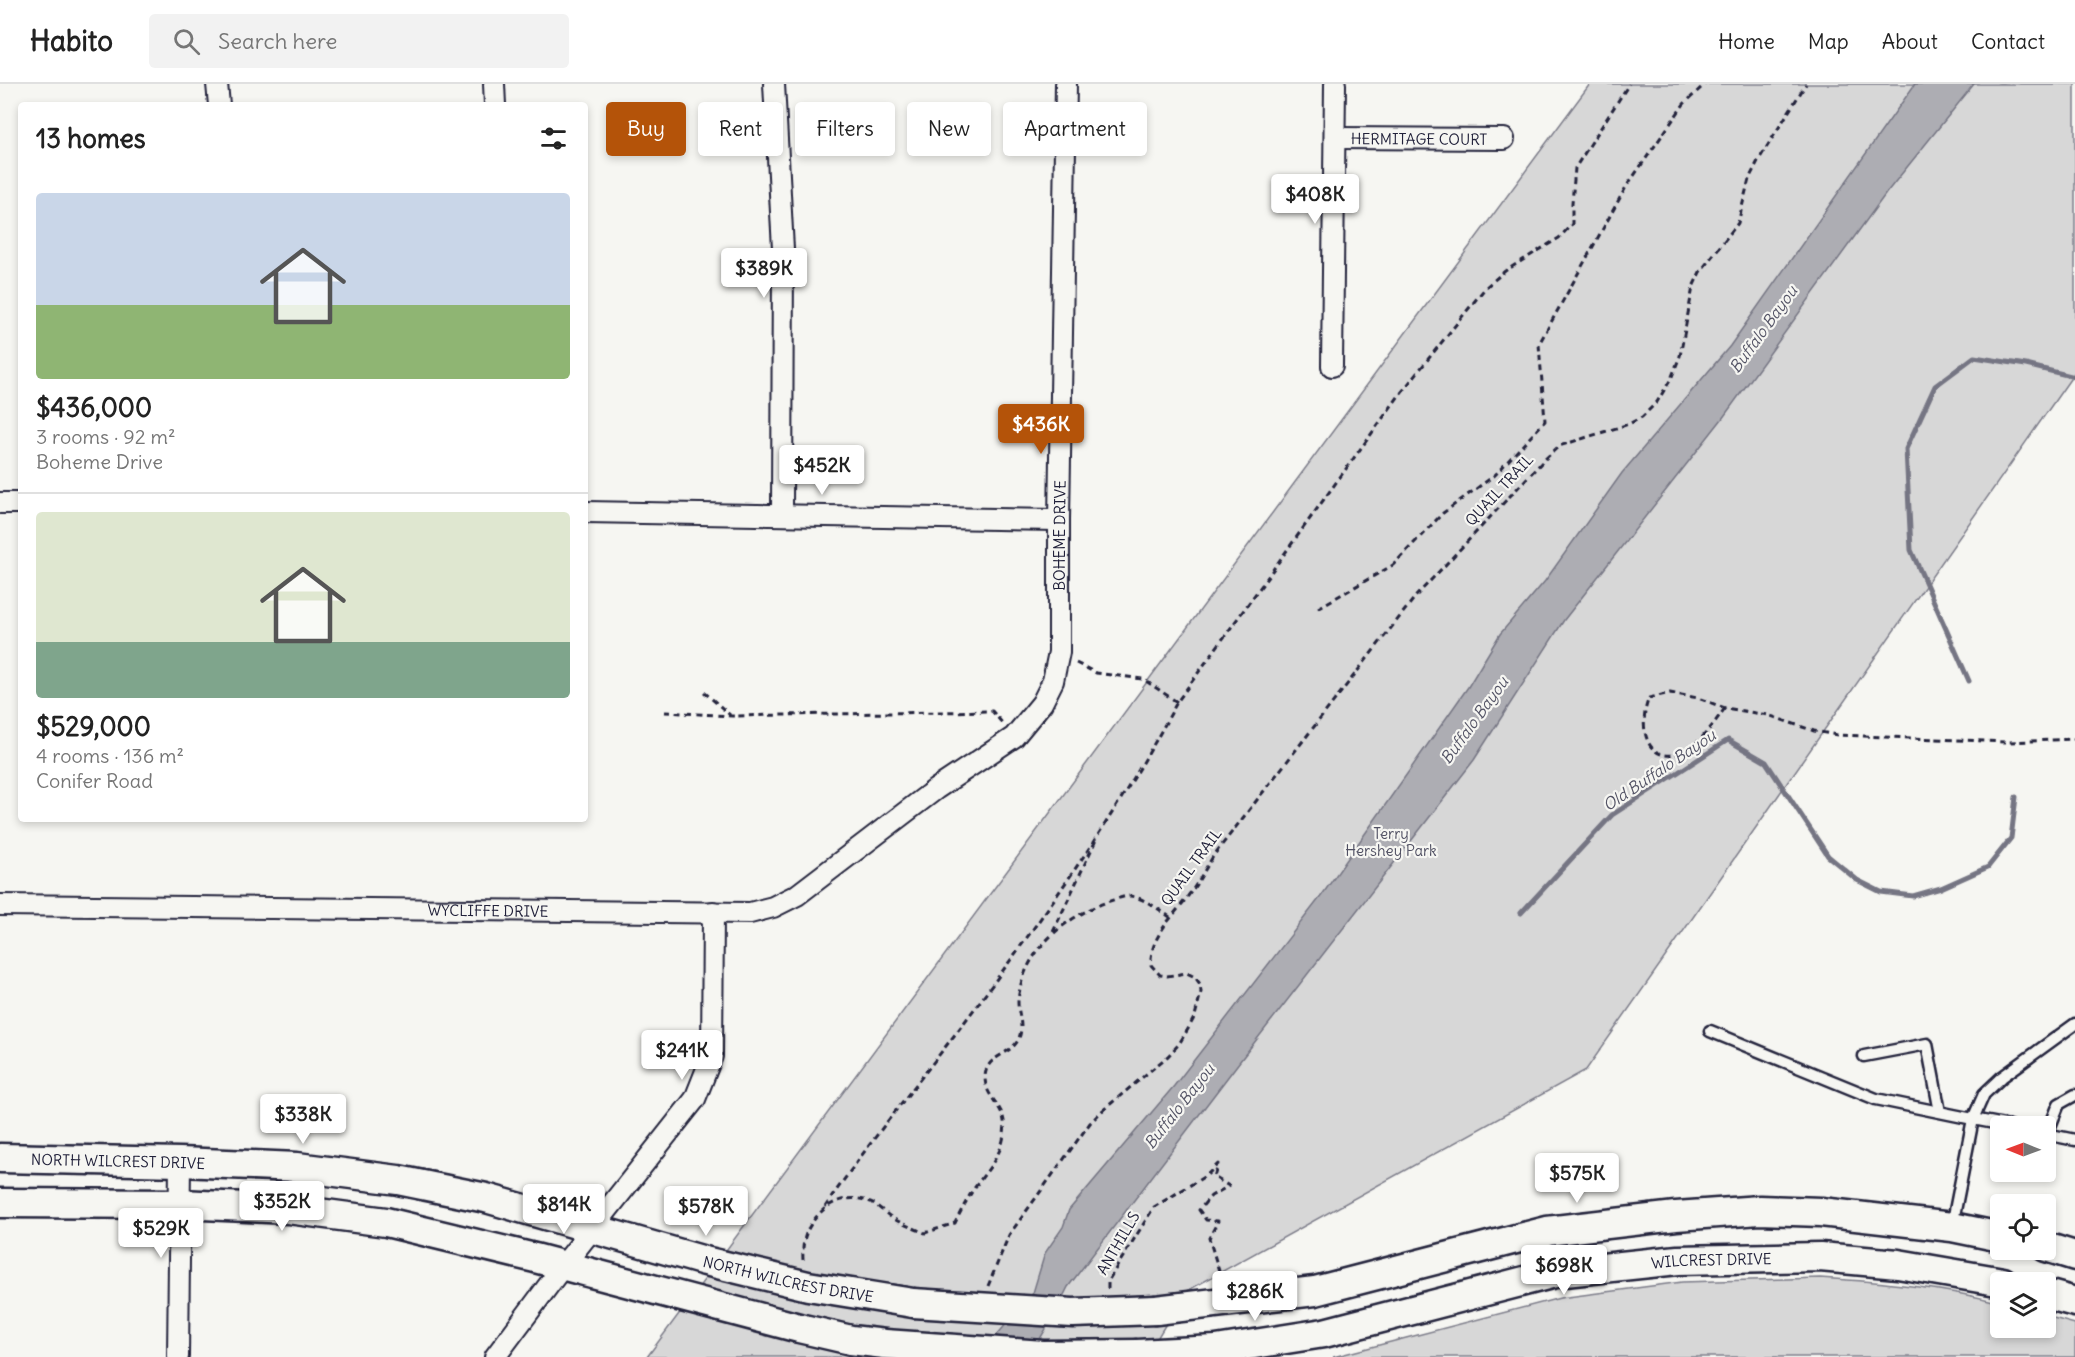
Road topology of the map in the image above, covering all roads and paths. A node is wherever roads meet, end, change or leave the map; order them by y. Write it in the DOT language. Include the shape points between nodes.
graph roads {
  1 [pos="217,84"];
  2 [pos="494,84"];
  3 [pos="774,84"];
  4 [pos="1066,84"];
  5 [pos="1335,84"];
  6 [pos="1629,84"];
  7 [pos="1705,84"];
  8 [pos="1806,84"];
  9 [pos="219,102"];
  10 [pos="495,102"];
  11 [pos="1335,138"];
  12 [pos="1504,140"];
  13 [pos="1332,366"];
  14 [pos="0,503"];
  15 [pos="18,503"];
  16 [pos="588,512"];
  17 [pos="782,514"];
  18 [pos="1059,520"];
  19 [pos="1318,608"];
  20 [pos="1059,652"];
  21 [pos="704,692"];
  22 [pos="1178,702"];
  23 [pos="1725,708"];
  24 [pos="665,712"];
  25 [pos="732,716"];
  26 [pos="1014,737"];
  27 [pos="2075,740"];
  28 [pos="936,789"];
  29 [pos="1100,833"];
  30 [pos="0,905"];
  31 [pos="713,912"];
  32 [pos="1170,917"];
  33 [pos="1053,933"];
  34 [pos="2075,1024"];
  35 [pos="1710,1030"];
  36 [pos="1864,1056"];
  37 [pos="2075,1095"];
  38 [pos="1940,1112"];
  39 [pos="2054,1116"];
  40 [pos="1973,1119"];
  41 [pos="1990,1122"];
  42 [pos="2056,1136"];
  43 [pos="2075,1140"];
  44 [pos="0,1158"];
  45 [pos="180,1162"];
  46 [pos="0,1203"];
  47 [pos="180,1204"];
  48 [pos="825,1207"];
  49 [pos="1952,1227"];
  50 [pos="593,1228"];
  51 [pos="1990,1235"];
  52 [pos="2056,1250"];
  53 [pos="2075,1256"];
  54 [pos="564,1266"];
  55 [pos="1990,1280"];
  56 [pos="807,1286"];
  57 [pos="987,1290"];
  58 [pos="1108,1294"];
  59 [pos="1274,1296"];
  60 [pos="2056,1297"];
  61 [pos="1227,1302"];
  62 [pos="2075,1302"];
  63 [pos="1282,1340"];
  64 [pos="178,1357"];
  65 [pos="495,1357"];
  1 -- 9 [label="street"];
  2 -- 10 [label="street"];
  3 -- 17 [label="street" via="783,249"];
  4 -- 18 [label="street, BOHEME DRIVE"];
  5 -- 11 [label="street"];
  6 -- 22 [label="path" via="1575,168 1572,224 1559,238 1486,287 1401,393"];
  7 -- 19 [label="path" via="1684,104 1626,187 1539,344 1545,421 1495,475 1443,513 1393,565"];
  8 -- 32 [label="path, QUAIL TRAIL" via="1749,179 1738,223 1693,287 1680,356 1658,402 1629,424 1558,446 1416,596"];
  11 -- 12 [label="street, HERMITAGE COURT"];
  11 -- 13 [label="street"];
  14 -- 15 [label="street"];
  16 -- 17 [label="street"];
  17 -- 18 [label="street"];
  18 -- 20 [label="street, BOHEME DRIVE"];
  20 -- 22 [label="path" via="1096,673 1143,679"];
  20 -- 26 [label="street, BOHEME DRIVE" via="1053,681 1042,703"];
  21 -- 25 [label="path"];
  22 -- 29 [label="path"];
  23 -- 23 [label="path" via="1670,693 1649,698 1643,721 1646,739 1660,754 1679,754 1709,730"];
  23 -- 27 [label="path" via="1768,715 1838,735 2008,742"];
  24 -- 25 [label="path"];
  25 -- 26 [label="path" via="992,711"];
  26 -- 28 [label="street, BOHEME DRIVE"];
  28 -- 31 [label="street, WYCLIFFE DRIVE" via="797,895 750,913"];
  29 -- 33 [label="path"];
  29 -- 48 [label="path" via="988,991"];
  30 -- 31 [label="street, WYCLIFFE DRIVE"];
  31 -- 50 [label="street" via="712,1056 695,1099"];
  32 -- 33 [label="path, QUAIL TRAIL" via="1129,896 1093,907"];
  32 -- 57 [label="path, QUAIL TRAIL" via="1153,947 1151,965 1160,975 1187,973 1200,984 1202,992 1192,1023 1168,1056 1090,1123 1010,1235"];
  33 -- 48 [label="path, QUAIL TRAIL" via="1030,962 1022,983 1019,1039 1012,1049 994,1058 985,1075 987,1090 1004,1116 1003,1141 955,1223 925,1233 854,1197"];
  34 -- 40 [label="lane" via="1983,1094"];
  35 -- 38 [label="lane" via="1876,1099"];
  36 -- 38 [label="lane" via="1927,1044"];
  37 -- 39 [label="lane" via="2059,1104"];
  38 -- 40 [label="lane"];
  40 -- 41 [label="lane"];
  40 -- 49 [label="lane"];
  42 -- 43 [label="lane"];
  44 -- 45 [label="main road, NORTH WILCREST DRIVE"];
  45 -- 47 [label="street"];
  45 -- 50 [label="main road, NORTH WILCREST DRIVE" via="297,1167 398,1180 486,1198"];
  46 -- 47 [label="main road"];
  47 -- 54 [label="main road" via="288,1209 386,1222"];
  47 -- 64 [label="street"];
  48 -- 56 [label="path" via="803,1239 803,1260 810,1276"];
  49 -- 51 [label="main road"];
  49 -- 59 [label="main road" via="1821,1212 1760,1210 1676,1216 1547,1231 1316,1291"];
  50 -- 54 [label="street"];
  50 -- 56 [label="main road, NORTH WILCREST DRIVE"];
  52 -- 53 [label="main road"];
  54 -- 63 [label="main road, WILCREST DRIVE, bridge" via="799,1328 885,1344 1043,1355 1216,1350"];
  54 -- 65 [label="street"];
  55 -- 63 [label="main road, WILCREST DRIVE" via="1898,1264 1820,1257 1678,1260 1555,1273 1324,1333"];
  56 -- 61 [label="main road, NORTH WILCREST DRIVE, bridge" via="913,1303 1073,1313"];
  58 -- 61 [label="path, ANTHILLS" via="1108,1281 1154,1207 1218,1164 1214,1177 1229,1186 1211,1196 1199,1210 1206,1220 1218,1221 1209,1238"];
  59 -- 61 [label="main road"];
  59 -- 63 [label="main road"];
  60 -- 62 [label="main road"];
}
